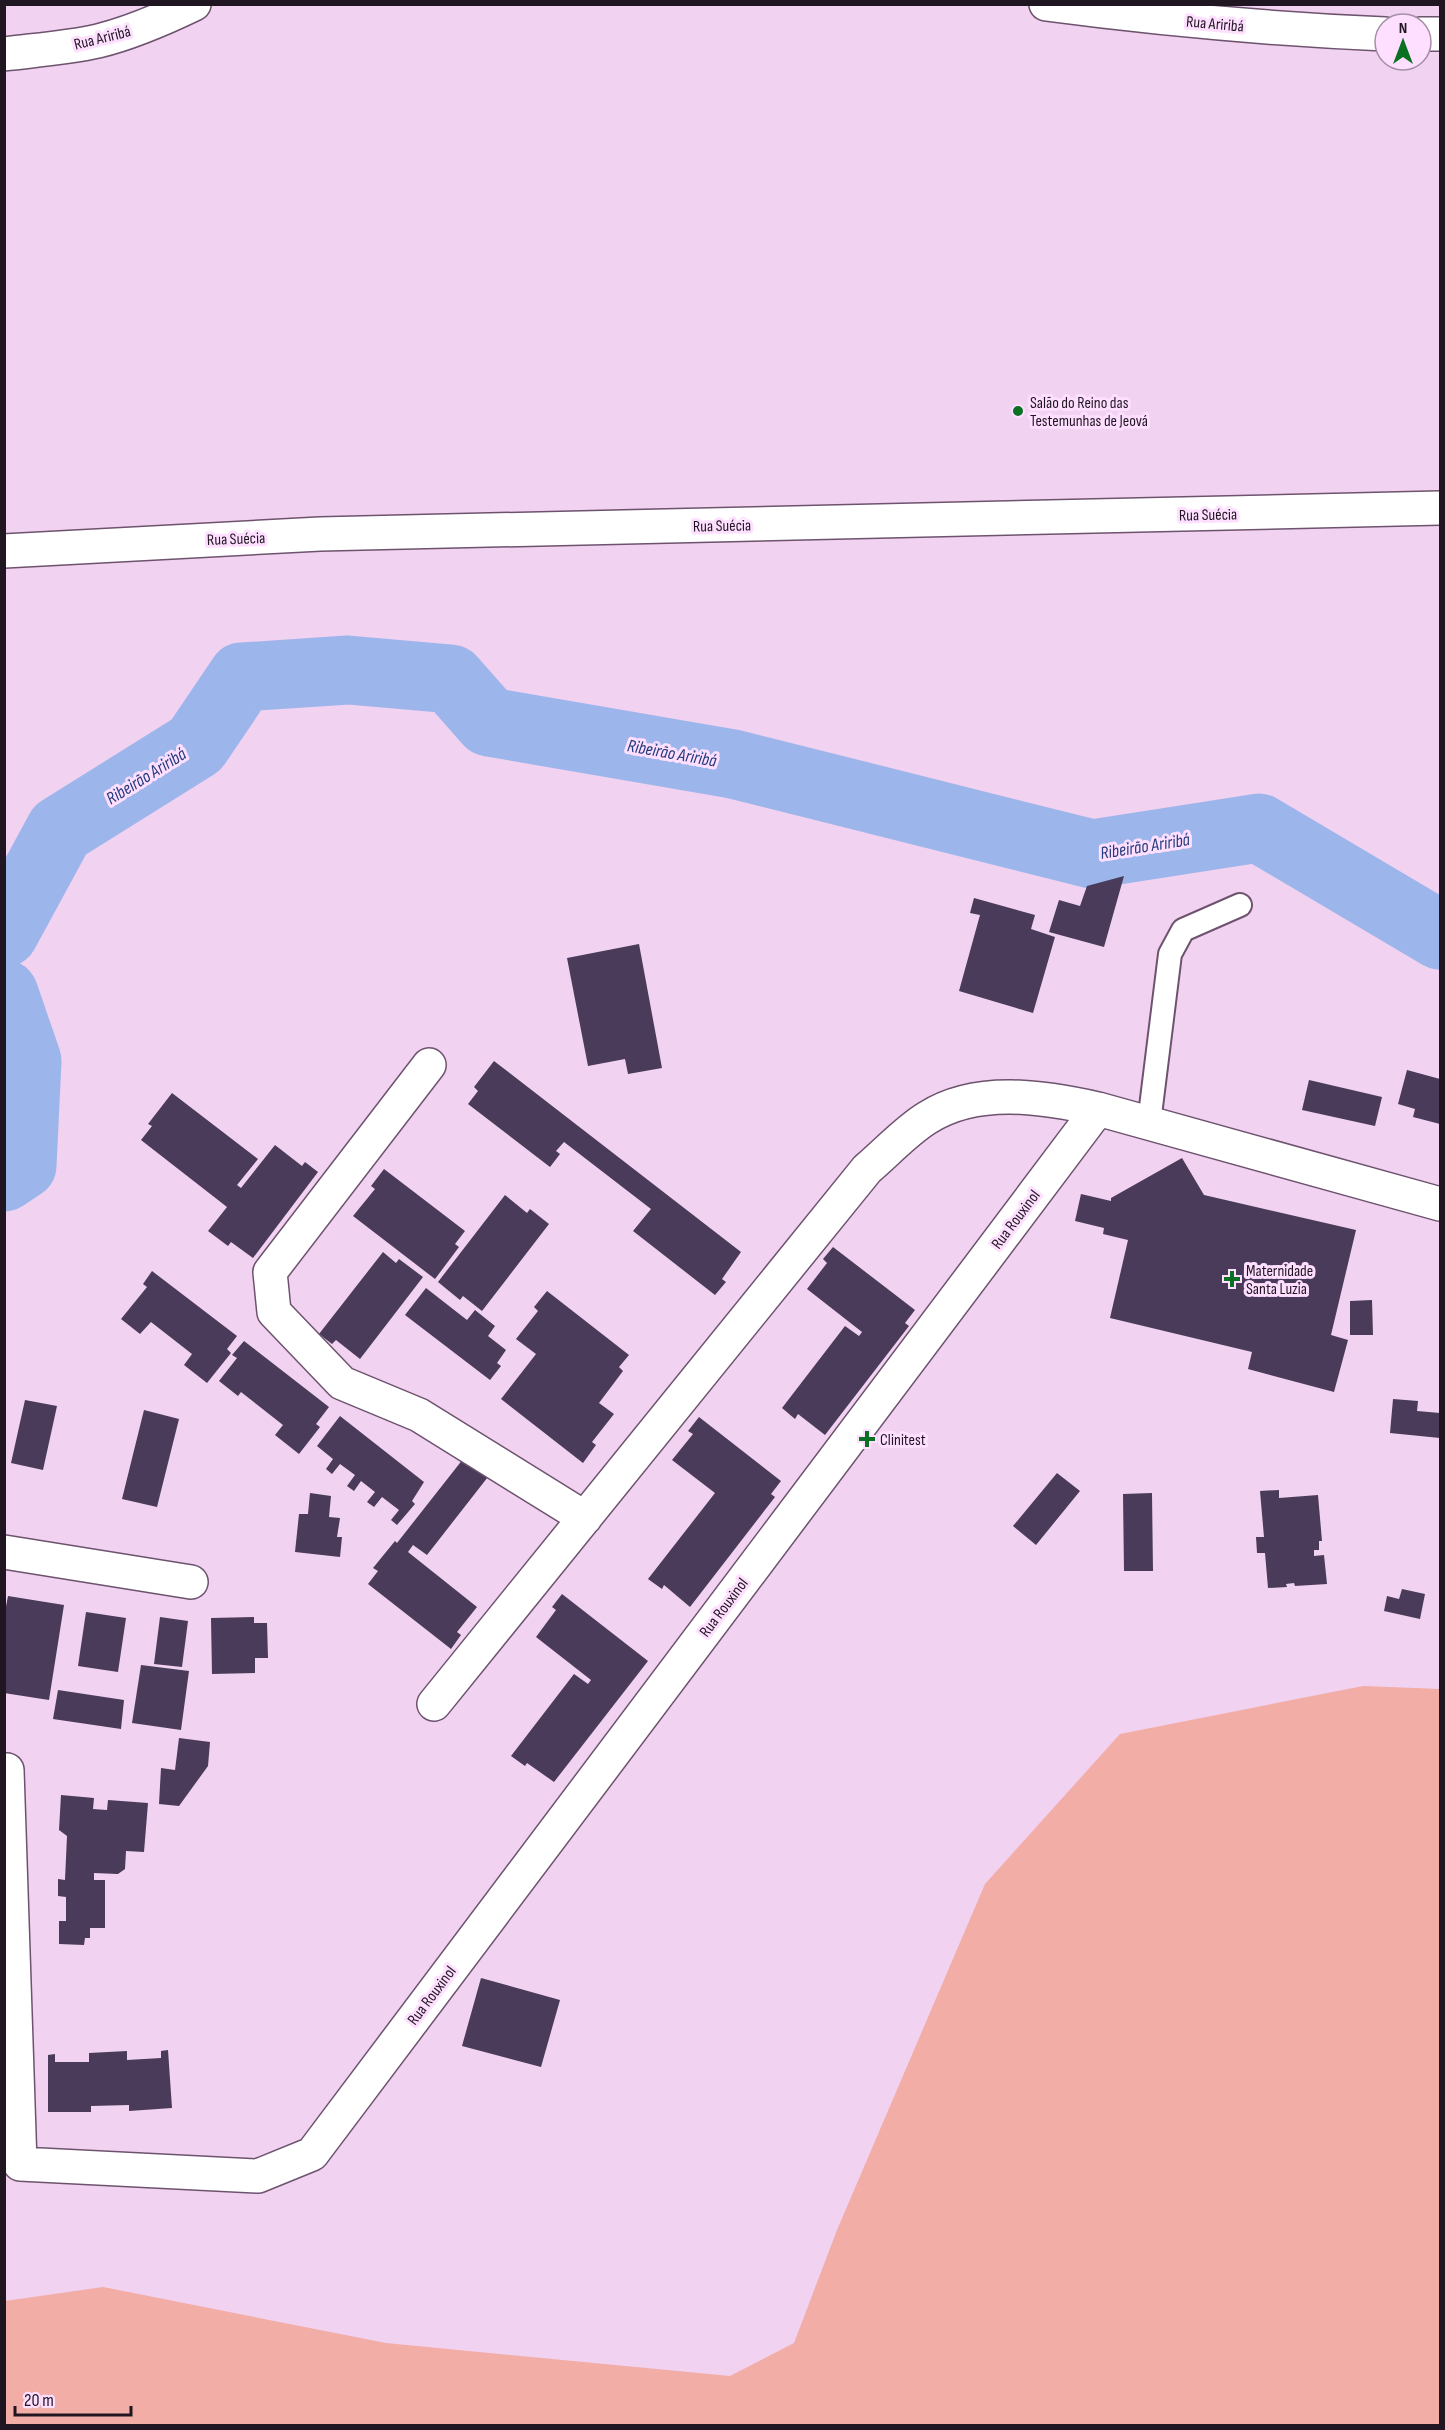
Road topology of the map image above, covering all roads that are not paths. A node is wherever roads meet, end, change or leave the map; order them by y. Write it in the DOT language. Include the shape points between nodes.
graph roads {
  1 [pos="194,4"];
  2 [pos="1046,4"];
  3 [pos="1373,34"];
  4 [pos="4,54"];
  5 [pos="1440,508"];
  6 [pos="4,551"];
  7 [pos="1240,904"];
  8 [pos="429,1065"];
  9 [pos="1098,1108"];
  10 [pos="1149,1123"];
  11 [pos="1440,1204"];
  12 [pos="585,1518"];
  13 [pos="4,1552"];
  14 [pos="191,1582"];
  15 [pos="434,1704"];
  16 [pos="7,1770"];
  1 -- 4 [label="street, Rua Ariribá" via="149,25 97,41"];
  2 -- 3 [label="street, Rua Ariribá" via="1185,21"];
  5 -- 6 [label="street, Rua Suécia" via="320,534"];
  7 -- 10 [label="lane" via="1184,930 1170,954"];
  8 -- 12 [label="street" via="270,1272 274,1312 342,1383 419,1415"];
  9 -- 10 [label="street"];
  9 -- 12 [label="street" via="1020,1097 951,1105 926,1119 867,1169"];
  9 -- 16 [label="street, Rua Rouxinol" via="312,2154 258,2175 21,2164"];
  10 -- 11 [label="street"];
  12 -- 15 [label="street"];
  13 -- 14 [label="street"];
}
